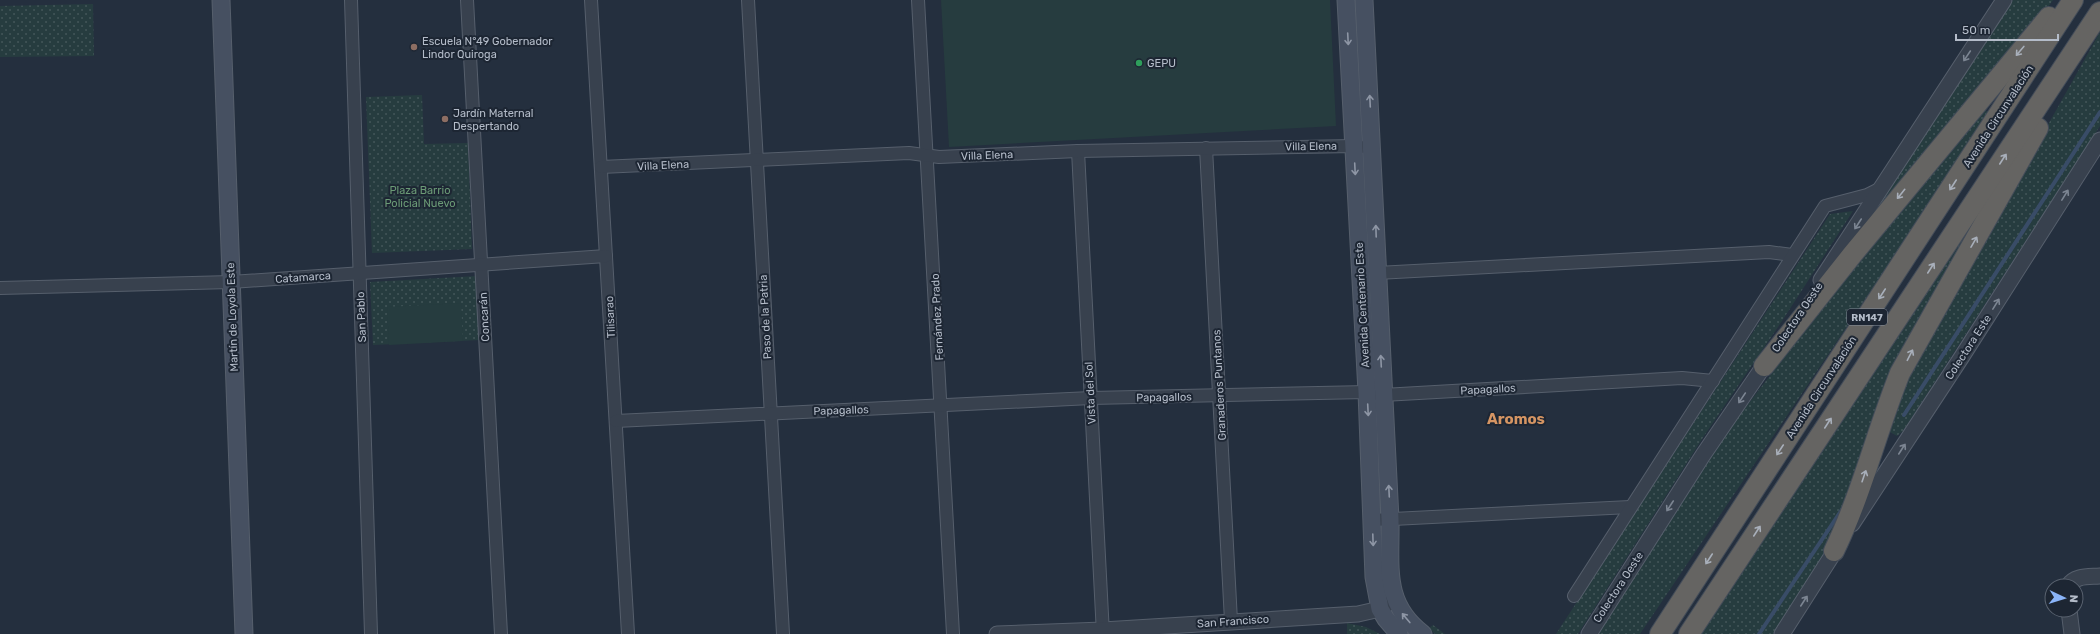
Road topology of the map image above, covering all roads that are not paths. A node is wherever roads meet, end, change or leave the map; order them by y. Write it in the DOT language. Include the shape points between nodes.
graph roads {
  1 [pos="221,0"];
  2 [pos="351,0"];
  3 [pos="467,0"];
  4 [pos="591,0"];
  5 [pos="748,0"];
  6 [pos="918,0"];
  7 [pos="1346,0"];
  8 [pos="1364,0"];
  9 [pos="2004,0"];
  10 [pos="2063,0"];
  11 [pos="2073,0"];
  12 [pos="2100,12"];
  13 [pos="2100,20"];
  14 [pos="2100,140"];
  15 [pos="1354,146"];
  16 [pos="1206,148"];
  17 [pos="1078,151"];
  18 [pos="1373,151"];
  19 [pos="927,156"];
  20 [pos="756,160"];
  21 [pos="601,167"];
  22 [pos="1882,187"];
  23 [pos="1792,255"];
  24 [pos="606,256"];
  25 [pos="481,265"];
  26 [pos="1377,273"];
  27 [pos="360,274"];
  28 [pos="231,282"];
  29 [pos="0,288"];
  30 [pos="1764,366"];
  31 [pos="1712,381"];
  32 [pos="1375,393"];
  33 [pos="1220,395"];
  34 [pos="1091,398"];
  35 [pos="942,406"];
  36 [pos="770,413"];
  37 [pos="616,421"];
  38 [pos="1630,507"];
  39 [pos="1390,519"];
  40 [pos="1373,520"];
  41 [pos="1834,551"];
  42 [pos="2100,576"];
  43 [pos="2079,578"];
  44 [pos="1574,596"];
  45 [pos="1394,599"];
  46 [pos="1380,609"];
  47 [pos="2071,618"];
  48 [pos="1231,621"];
  49 [pos="1103,632"];
  50 [pos="244,634"];
  51 [pos="372,634"];
  52 [pos="501,634"];
  53 [pos="628,634"];
  54 [pos="783,634"];
  55 [pos="953,634"];
  56 [pos="997,634"];
  57 [pos="1399,634"];
  58 [pos="1423,634"];
  59 [pos="1588,634"];
  60 [pos="1660,634"];
  61 [pos="1689,634"];
  62 [pos="1782,634"];
  63 [pos="2072,634"];
  1 -- 28 [label="main road, Martín de Loyola Este"];
  2 -- 27 [label="street, San Pablo"];
  3 -- 25 [label="street, Concarán"];
  4 -- 21 [label="street, Tilisarao"];
  5 -- 20 [label="street, Paso de la Patria"];
  6 -- 19 [label="street, Fernández Prado"];
  7 -- 15 [label="main road, Avenida Centenario Este, one-way"];
  18 -- 8 [label="main road, Avenida Centenario Este, one-way"];
  9 -- 22 [label="street, Colectora Oeste, one-way"];
  10 -- 30 [label="highway, one-way" via="1852,254"];
  11 -- 60 [label="highway, Avenida Circunvalación / RN147, one-way"];
  61 -- 12 [label="highway, RN147, one-way"];
  41 -- 13 [label="highway, one-way" via="1851,515 1885,410 1900,374"];
  41 -- 14 [label="street, Colectora Este, one-way"];
  15 -- 16 [label="street, Villa Elena"];
  15 -- 18 [label="street, Villa Elena"];
  15 -- 32 [label="main road, Avenida Centenario Este, one-way"];
  16 -- 17 [label="street, Villa Elena"];
  16 -- 33 [label="street, Granaderos Puntanos"];
  17 -- 19 [label="street, Villa Elena"];
  17 -- 34 [label="street, Vista del Sol"];
  26 -- 18 [label="main road, Avenida Centenario Este, one-way"];
  19 -- 20 [label="street, Villa Elena" via="909,153"];
  19 -- 35 [label="street, Fernández Prado"];
  20 -- 21 [label="street, Villa Elena"];
  20 -- 36 [label="street, Paso de la Patria"];
  21 -- 24 [label="street, Tilisarao"];
  22 -- 23 [label="street" via="1867,195 1825,206"];
  22 -- 30 [label="street, Colectora Oeste, one-way"];
  23 -- 26 [label="street" via="1769,252"];
  23 -- 31 [label="street"];
  24 -- 25 [label="street, Catamarca"];
  24 -- 37 [label="street, Tilisarao"];
  25 -- 27 [label="street, Catamarca"];
  25 -- 52 [label="street, Concarán"];
  32 -- 26 [label="main road, Avenida Centenario Este, one-way"];
  27 -- 28 [label="street, Catamarca"];
  27 -- 51 [label="street, San Pablo"];
  28 -- 29 [label="street, Catamarca"];
  28 -- 50 [label="main road, Martín de Loyola Este"];
  30 -- 59 [label="street, Colectora Oeste, one-way" via="1703,455"];
  31 -- 32 [label="street, Papagallos" via="1682,378"];
  31 -- 38 [label="street"];
  32 -- 33 [label="street, Papagallos"];
  39 -- 32 [label="main road, Avenida Centenario Este, one-way"];
  32 -- 40 [label="main road, Avenida Centenario Este, one-way"];
  33 -- 34 [label="street, Papagallos"];
  33 -- 48 [label="street, Granaderos Puntanos"];
  34 -- 35 [label="street, Papagallos"];
  34 -- 49 [label="street, Vista del Sol"];
  35 -- 36 [label="street, Papagallos"];
  35 -- 55 [label="street, Fernández Prado"];
  36 -- 37 [label="street, Papagallos"];
  36 -- 54 [label="street, Paso de la Patria"];
  37 -- 53 [label="street, Tilisarao"];
  38 -- 39 [label="street"];
  38 -- 44 [label="street"];
  39 -- 40 [label="street"];
  39 -- 45 [label="main road, Avenida Centenario Este"];
  40 -- 46 [label="main road, Avenida Centenario Este, one-way" via="1374,577"];
  62 -- 41 [label="street, Colectora Este, one-way"];
  42 -- 43 [label="street"];
  45 -- 46 [label="street, San Francisco"];
  58 -- 45 [label="main road, one-way" via="1404,617"];
  46 -- 48 [label="street, San Francisco" via="1358,614"];
  46 -- 57 [label="main road"];
  47 -- 63 [label="street"];
  48 -- 49 [label="street, San Francisco"];
  49 -- 56 [label="street, San Francisco"];
}
